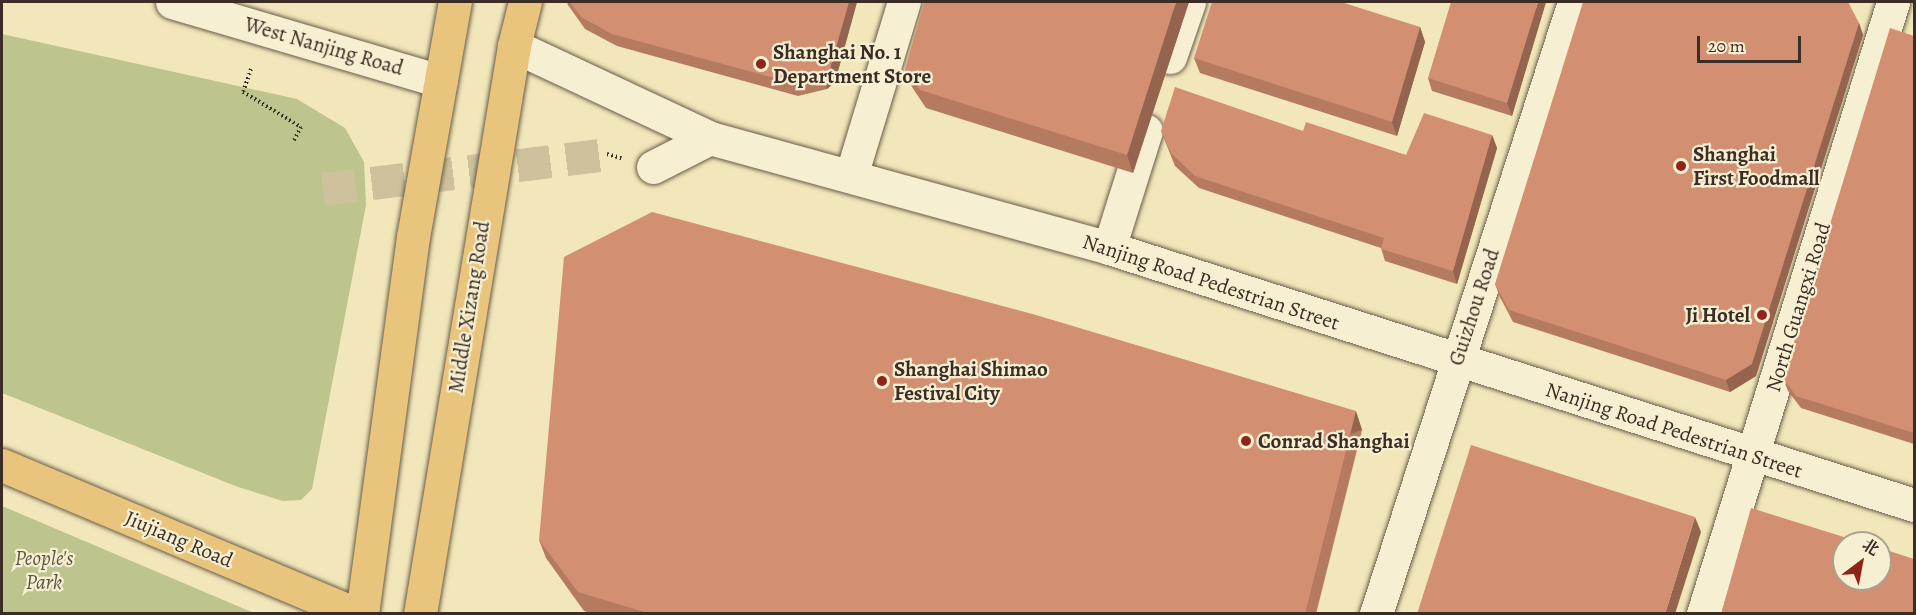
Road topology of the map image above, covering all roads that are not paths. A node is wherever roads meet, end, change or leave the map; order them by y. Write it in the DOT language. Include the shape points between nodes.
graph roads {
  1 [pos="172,2"];
  2 [pos="455,2"];
  3 [pos="525,2"];
  4 [pos="904,2"];
  5 [pos="1189,2"];
  6 [pos="1574,2"];
  7 [pos="1894,6"];
  8 [pos="514,46"];
  9 [pos="441,81"];
  10 [pos="710,138"];
  11 [pos="653,167"];
  12 [pos="851,176"];
  13 [pos="1109,248"];
  14 [pos="1456,361"];
  15 [pos="1754,455"];
  16 [pos="2,465"];
  17 [pos="1914,505"];
  18 [pos="357,614"];
  19 [pos="362,614"];
  20 [pos="420,614"];
  21 [pos="1376,614"];
  22 [pos="1703,614"];
  1 -- 9 [label="street, West Nanjing Road"];
  2 -- 9 [label="main road"];
  3 -- 8 [label="main road, Middle Xizang Road"];
  4 -- 12 [label="street"];
  5 -- 13 [label="street"];
  6 -- 14 [label="street, Guizhou Road"];
  7 -- 15 [label="street, North Guangxi Road"];
  8 -- 10 [label="street, Nanjing Road Pedestrian Street"];
  8 -- 20 [label="main road, Middle Xizang Road"];
  9 -- 19 [label="main road" via="413,237"];
  10 -- 11 [label="street"];
  10 -- 12 [label="street, Nanjing Road Pedestrian Street"];
  12 -- 13 [label="street, Nanjing Road Pedestrian Street"];
  13 -- 14 [label="street, Nanjing Road Pedestrian Street"];
  14 -- 15 [label="street, Nanjing Road Pedestrian Street"];
  14 -- 21 [label="street, Guizhou Road"];
  15 -- 17 [label="street, Nanjing Road Pedestrian Street"];
  15 -- 22 [label="street, North Guangxi Road"];
  16 -- 18 [label="main road, Jiujiang Road"];
}
